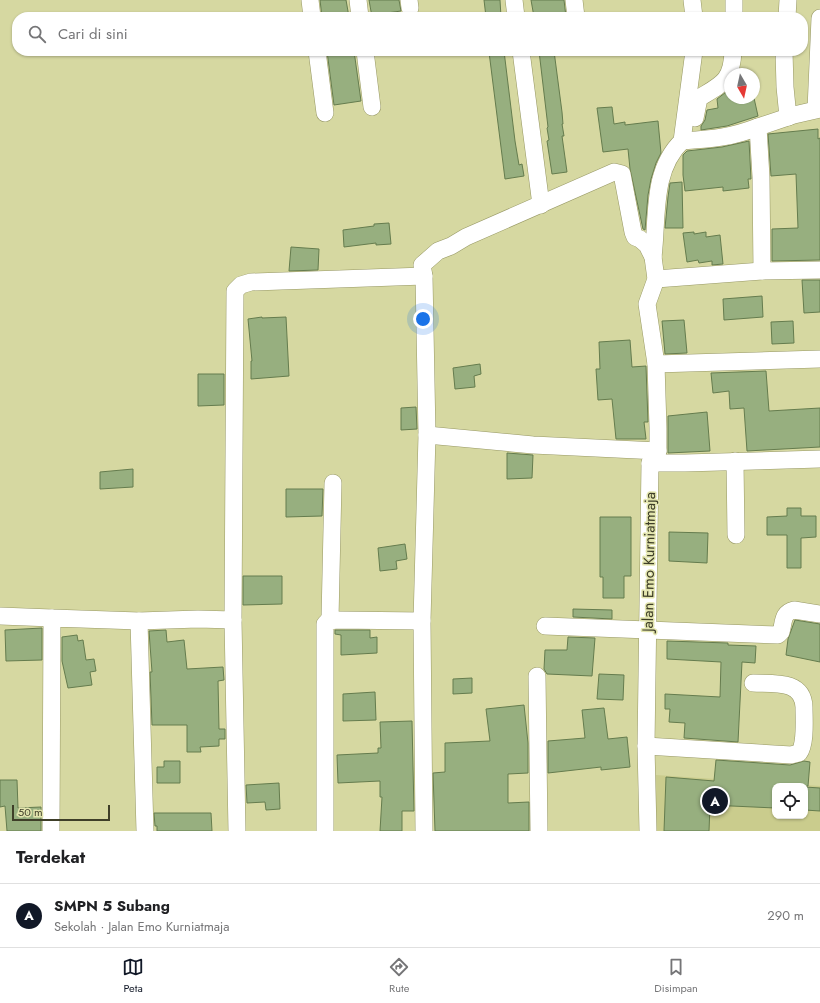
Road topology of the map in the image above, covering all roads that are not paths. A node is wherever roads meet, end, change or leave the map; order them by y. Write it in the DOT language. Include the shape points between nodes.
graph roads {
  1 [pos="310,0"];
  2 [pos="358,0"];
  3 [pos="514,0"];
  4 [pos="574,0"];
  5 [pos="692,0"];
  6 [pos="734,0"];
  7 [pos="788,0"];
  8 [pos="311,12"];
  9 [pos="359,12"];
  10 [pos="515,12"];
  11 [pos="575,12"];
  12 [pos="693,12"];
  13 [pos="734,12"];
  14 [pos="787,12"];
  15 [pos="820,18"];
  16 [pos="318,56"];
  17 [pos="366,56"];
  18 [pos="522,56"];
  19 [pos="693,56"];
  20 [pos="732,56"];
  21 [pos="784,56"];
  22 [pos="372,107"];
  23 [pos="818,109"];
  24 [pos="325,113"];
  25 [pos="788,117"];
  26 [pos="758,127"];
  27 [pos="682,141"];
  28 [pos="541,205"];
  29 [pos="653,257"];
  30 [pos="820,270"];
  31 [pos="762,271"];
  32 [pos="424,276"];
  33 [pos="656,279"];
  34 [pos="820,359"];
  35 [pos="656,364"];
  36 [pos="426,435"];
  37 [pos="654,457"];
  38 [pos="820,459"];
  39 [pos="735,461"];
  40 [pos="333,483"];
  41 [pos="736,535"];
  42 [pos="820,614"];
  43 [pos="0,616"];
  44 [pos="52,618"];
  45 [pos="330,619"];
  46 [pos="232,620"];
  47 [pos="139,621"];
  48 [pos="422,621"];
  49 [pos="545,626"];
  50 [pos="648,629"];
  51 [pos="537,676"];
  52 [pos="753,683"];
  53 [pos="646,746"];
  54 [pos="51,831"];
  55 [pos="145,831"];
  56 [pos="236,831"];
  57 [pos="325,831"];
  58 [pos="424,831"];
  59 [pos="539,831"];
  60 [pos="648,831"];
  1 -- 8 [label="street"];
  2 -- 9 [label="street"];
  3 -- 10 [label="street"];
  4 -- 11 [label="street"];
  5 -- 12 [label="street"];
  6 -- 13 [label="street"];
  7 -- 14 [label="street"];
  15 -- 23 [label="street"];
  16 -- 24 [label="street"];
  17 -- 22 [label="street"];
  18 -- 28 [label="street"];
  19 -- 27 [label="street"];
  20 -- 27 [label="street" via="729,74 724,82 699,98 692,131"];
  21 -- 25 [label="street" via="784,87"];
  23 -- 25 [label="street"];
  25 -- 26 [label="street"];
  26 -- 27 [label="street" via="738,135 717,139"];
  26 -- 31 [label="street"];
  27 -- 29 [label="street" via="674,149 662,174 657,197"];
  28 -- 29 [label="street" via="614,172 622,174 633,232 635,237 647,245"];
  28 -- 32 [label="street" via="438,251 422,265"];
  29 -- 33 [label="street"];
  30 -- 31 [label="street"];
  31 -- 33 [label="street"];
  32 -- 36 [label="street"];
  32 -- 46 [label="street" via="251,282 241,285 235,291"];
  33 -- 35 [label="street, Jalan Emo Kurniatmaja" via="647,304"];
  34 -- 35 [label="street"];
  35 -- 37 [label="street, Jalan Emo Kurniatmaja"];
  36 -- 37 [label="street"];
  36 -- 48 [label="street"];
  37 -- 39 [label="street" via="685,463"];
  37 -- 50 [label="street, Jalan Emo Kurniatmaja"];
  38 -- 39 [label="street"];
  39 -- 41 [label="street"];
  40 -- 45 [label="street"];
  42 -- 50 [label="street" via="791,611 783,618 782,632 778,635"];
  43 -- 44 [label="street"];
  44 -- 47 [label="street"];
  44 -- 54 [label="street"];
  45 -- 48 [label="street" via="329,621"];
  45 -- 57 [label="street" via="325,626"];
  46 -- 47 [label="street"];
  46 -- 56 [label="street"];
  47 -- 55 [label="street"];
  48 -- 58 [label="street"];
  49 -- 50 [label="street"];
  50 -- 53 [label="street, Jalan Emo Kurniatmaja"];
  51 -- 59 [label="street"];
  52 -- 53 [label="street" via="788,685 800,694 804,707 803,742 800,753 791,755"];
  53 -- 60 [label="street, Jalan Emo Kurniatmaja"];
}
